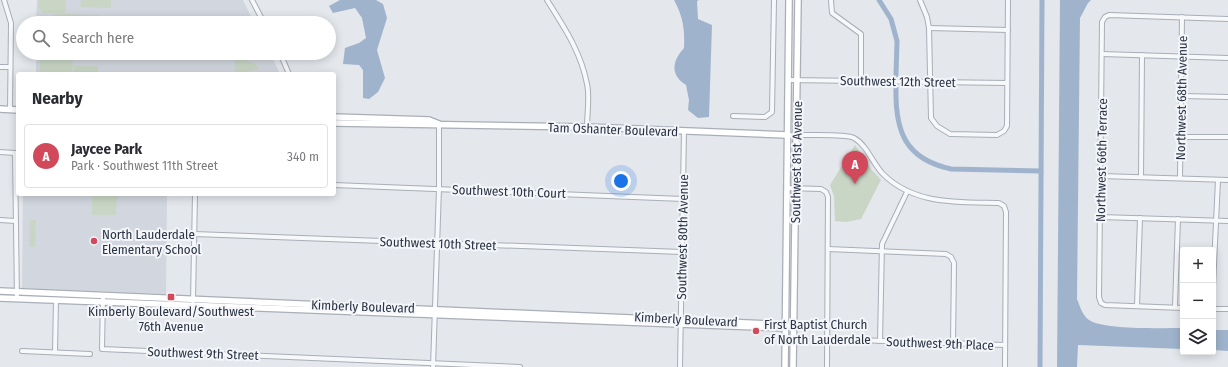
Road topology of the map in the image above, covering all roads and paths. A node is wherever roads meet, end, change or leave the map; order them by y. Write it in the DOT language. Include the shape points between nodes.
graph roads {
  1 [pos="4,0"];
  2 [pos="252,0"];
  3 [pos="547,0"];
  4 [pos="774,0"];
  5 [pos="789,0"];
  6 [pos="798,0"];
  7 [pos="831,0"];
  8 [pos="920,0"];
  9 [pos="1008,0"];
  10 [pos="260,16"];
  11 [pos="1182,17"];
  12 [pos="1228,19"];
  13 [pos="929,28"];
  14 [pos="1008,30"];
  15 [pos="1102,54"];
  16 [pos="1142,55"];
  17 [pos="1181,57"];
  18 [pos="1228,58"];
  19 [pos="283,60"];
  20 [pos="0,67"];
  21 [pos="10,67"];
  22 [pos="288,72"];
  23 [pos="788,80"];
  24 [pos="797,80"];
  25 [pos="861,80"];
  26 [pos="929,82"];
  27 [pos="1007,83"];
  28 [pos="1181,96"];
  29 [pos="1228,97"];
  30 [pos="0,109"];
  31 [pos="10,110"];
  32 [pos="16,110"];
  33 [pos="733,116"];
  34 [pos="336,117"];
  35 [pos="336,123"];
  36 [pos="439,124"];
  37 [pos="587,128"];
  38 [pos="684,131"];
  39 [pos="787,135"];
  40 [pos="796,135"];
  41 [pos="1180,136"];
  42 [pos="1228,138"];
  43 [pos="0,152"];
  44 [pos="1101,176"];
  45 [pos="1141,178"];
  46 [pos="1180,178"];
  47 [pos="1218,180"];
  48 [pos="1228,180"];
  49 [pos="336,185"];
  50 [pos="439,188"];
  51 [pos="787,188"];
  52 [pos="796,188"];
  53 [pos="907,192"];
  54 [pos="195,196"];
  55 [pos="683,199"];
  56 [pos="1100,217"];
  57 [pos="1140,218"];
  58 [pos="1178,219"];
  59 [pos="0,220"];
  60 [pos="1216,220"];
  61 [pos="15,221"];
  62 [pos="1228,221"];
  63 [pos="194,234"];
  64 [pos="436,243"];
  65 [pos="828,249"];
  66 [pos="881,251"];
  67 [pos="682,252"];
  68 [pos="1213,283"];
  69 [pos="0,291"];
  70 [pos="17,291"];
  71 [pos="103,295"];
  72 [pos="159,297"];
  73 [pos="0,298"];
  74 [pos="17,298"];
  75 [pos="56,300"];
  76 [pos="103,302"];
  77 [pos="193,302"];
  78 [pos="125,303"];
  79 [pos="1137,306"];
  80 [pos="1175,308"];
  81 [pos="1180,308"];
  82 [pos="1216,309"];
  83 [pos="1228,309"];
  84 [pos="434,312"];
  85 [pos="681,321"];
  86 [pos="794,325"];
  87 [pos="785,326"];
  88 [pos="827,339"];
  89 [pos="880,341"];
  90 [pos="953,344"];
  91 [pos="1005,345"];
  92 [pos="22,351"];
  93 [pos="55,352"];
  94 [pos="90,354"];
  95 [pos="433,365"];
  96 [pos="520,367"];
  97 [pos="680,367"];
  98 [pos="784,367"];
  99 [pos="794,367"];
  100 [pos="827,367"];
  101 [pos="1005,367"];
  1 -- 21 [label="street" via="11,23"];
  2 -- 10 [label="street"];
  3 -- 37 [label="street" via="575,44 582,63 588,85"];
  4 -- 33 [label="street" via="772,112 765,117"];
  5 -- 23 [label="street, Southwest 81st Avenue"];
  6 -- 24 [label="street, Southwest 81st Avenue"];
  7 -- 25 [label="street" via="832,13 861,34"];
  8 -- 13 [label="street"];
  9 -- 14 [label="street"];
  11 -- 12 [label="street"];
  11 -- 15 [label="street, Northwest 66th Terrace" via="1109,15 1102,22"];
  11 -- 17 [label="street, Northwest 68th Avenue"];
  13 -- 14 [label="street"];
  13 -- 26 [label="street"];
  14 -- 27 [label="street"];
  15 -- 16 [label="street"];
  15 -- 44 [label="street, Northwest 66th Terrace"];
  16 -- 17 [label="street"];
  16 -- 45 [label="street"];
  17 -- 18 [label="street"];
  17 -- 28 [label="street, Northwest 68th Avenue"];
  19 -- 22 [label="street"];
  20 -- 21 [label="street"];
  21 -- 31 [label="street"];
  23 -- 24 [label="street, Southwest 12th Street"];
  23 -- 39 [label="street, Southwest 81st Avenue"];
  24 -- 25 [label="street, Southwest 12th Street"];
  24 -- 40 [label="street, Southwest 81st Avenue"];
  25 -- 26 [label="street, Southwest 12th Street"];
  26 -- 27 [label="street, Southwest 12th Street"];
  26 -- 27 [label="street" via="931,118 937,126 950,134 997,135 1007,126"];
  28 -- 29 [label="street"];
  28 -- 41 [label="street, Northwest 68th Avenue"];
  30 -- 31 [label="street"];
  31 -- 32 [label="street"];
  34 -- 36 [label="street, Tam Oshanter Boulevard" via="429,120"];
  35 -- 36 [label="street, Tam Oshanter Boulevard" via="430,126"];
  36 -- 37 [label="street, Tam Oshanter Boulevard"];
  36 -- 50 [label="street"];
  37 -- 38 [label="street, Tam Oshanter Boulevard"];
  38 -- 39 [label="street, Tam Oshanter Boulevard"];
  38 -- 55 [label="street, Southwest 80th Avenue"];
  39 -- 40 [label="street"];
  39 -- 51 [label="street, Southwest 81st Avenue"];
  40 -- 52 [label="street, Southwest 81st Avenue"];
  40 -- 53 [label="street" via="855,139 861,143 883,174"];
  41 -- 42 [label="street"];
  41 -- 46 [label="street, Northwest 68th Avenue"];
  43 -- 61 [label="street" via="15,153"];
  44 -- 45 [label="street"];
  44 -- 56 [label="street, Northwest 66th Terrace"];
  45 -- 46 [label="street"];
  46 -- 47 [label="street"];
  47 -- 48 [label="street"];
  47 -- 60 [label="street"];
  49 -- 50 [label="street, Southwest 10th Court"];
  50 -- 55 [label="street, Southwest 10th Court"];
  50 -- 64 [label="street"];
  51 -- 52 [label="street"];
  51 -- 87 [label="street, Southwest 81st Avenue"];
  52 -- 65 [label="street" via="821,189 826,192"];
  52 -- 86 [label="street, Southwest 81st Avenue"];
  53 -- 66 [label="street"];
  53 -- 91 [label="street" via="927,199 999,203 1004,206"];
  54 -- 63 [label="street"];
  55 -- 67 [label="street, Southwest 80th Avenue"];
  56 -- 57 [label="street"];
  56 -- 79 [label="street, Northwest 66th Terrace" via="1101,303"];
  57 -- 58 [label="street"];
  57 -- 79 [label="street"];
  58 -- 60 [label="street"];
  58 -- 80 [label="street"];
  59 -- 61 [label="street"];
  60 -- 62 [label="street"];
  60 -- 68 [label="street"];
  61 -- 70 [label="street"];
  63 -- 64 [label="street, Southwest 10th Street"];
  63 -- 77 [label="street"];
  64 -- 67 [label="street, Southwest 10th Street"];
  64 -- 84 [label="street"];
  65 -- 66 [label="street"];
  65 -- 88 [label="street"];
  66 -- 89 [label="street"];
  66 -- 90 [label="street" via="946,254 951,257 954,263"];
  67 -- 85 [label="street, Southwest 80th Avenue"];
  69 -- 70 [label="street, Kimberly Boulevard"];
  70 -- 71 [label="street, Kimberly Boulevard"];
  70 -- 74 [label="street"];
  71 -- 72 [label="street, Kimberly Boulevard"];
  71 -- 76 [label="street"];
  72 -- 77 [label="street, Kimberly Boulevard"];
  72 -- 78 [label="street" via="153,301"];
  73 -- 74 [label="street, Kimberly Boulevard"];
  74 -- 75 [label="street, Kimberly Boulevard"];
  75 -- 76 [label="street, Kimberly Boulevard"];
  75 -- 93 [label="street"];
  76 -- 78 [label="street, Kimberly Boulevard"];
  76 -- 95 [label="street, Southwest 9th Street" via="102,349"];
  77 -- 78 [label="street, Kimberly Boulevard"];
  77 -- 84 [label="street, Kimberly Boulevard"];
  79 -- 80 [label="street"];
  80 -- 81 [label="street"];
  82 -- 83 [label="street"];
  84 -- 85 [label="street, Kimberly Boulevard"];
  84 -- 95 [label="street"];
  85 -- 87 [label="street, Kimberly Boulevard"];
  85 -- 97 [label="street, Southwest 80th Avenue"];
  86 -- 87 [label="street, Kimberly Boulevard"];
  86 -- 99 [label="street, Southwest 81st Avenue"];
  87 -- 98 [label="street, Southwest 81st Avenue"];
  88 -- 89 [label="street, Southwest 9th Place"];
  88 -- 100 [label="street"];
  89 -- 90 [label="street, Southwest 9th Place"];
  90 -- 91 [label="street, Southwest 9th Place"];
  91 -- 101 [label="street"];
  92 -- 93 [label="street"];
  93 -- 94 [label="street"];
  95 -- 96 [label="street, Southwest 9th Street"];
}
